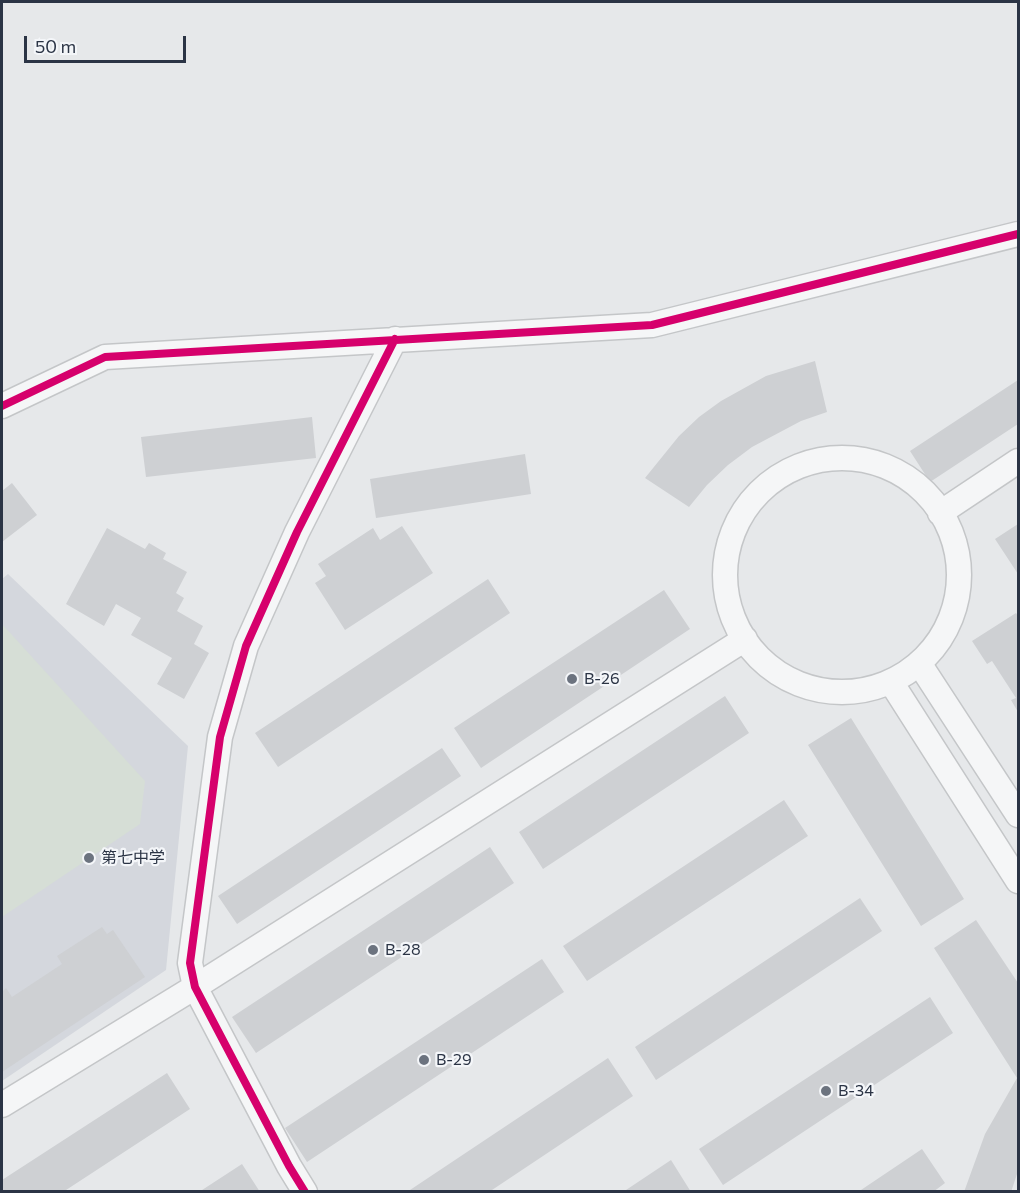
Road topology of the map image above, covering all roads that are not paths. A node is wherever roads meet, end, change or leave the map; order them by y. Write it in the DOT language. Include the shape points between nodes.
graph roads {
  1 [pos="1018,234"];
  2 [pos="395,339"];
  3 [pos="2,406"];
  4 [pos="1018,461"];
  5 [pos="940,513"];
  6 [pos="745,639"];
  7 [pos="919,663"];
  8 [pos="891,682"];
  9 [pos="1018,815"];
  10 [pos="1018,881"];
  11 [pos="195,987"];
  12 [pos="2,1105"];
  13 [pos="305,1191"];
  1 -- 2 [label="street" via="652,325"];
  2 -- 3 [label="street" via="105,357"];
  2 -- 11 [label="street" via="297,532 246,646 220,736 190,963"];
  4 -- 5 [label="street"];
  5 -- 6 [label="street" via="930,496 898,471 859,458 819,460 781,475 750,502 731,538 724,578 732,618"];
  5 -- 7 [label="street" via="952,531 960,571 954,611 935,647"];
  6 -- 8 [label="street" via="753,653 785,678 824,692 864,691"];
  6 -- 11 [label="street"];
  7 -- 8 [label="street"];
  7 -- 9 [label="street"];
  8 -- 10 [label="street"];
  11 -- 12 [label="street"];
  11 -- 13 [label="street"];
}
